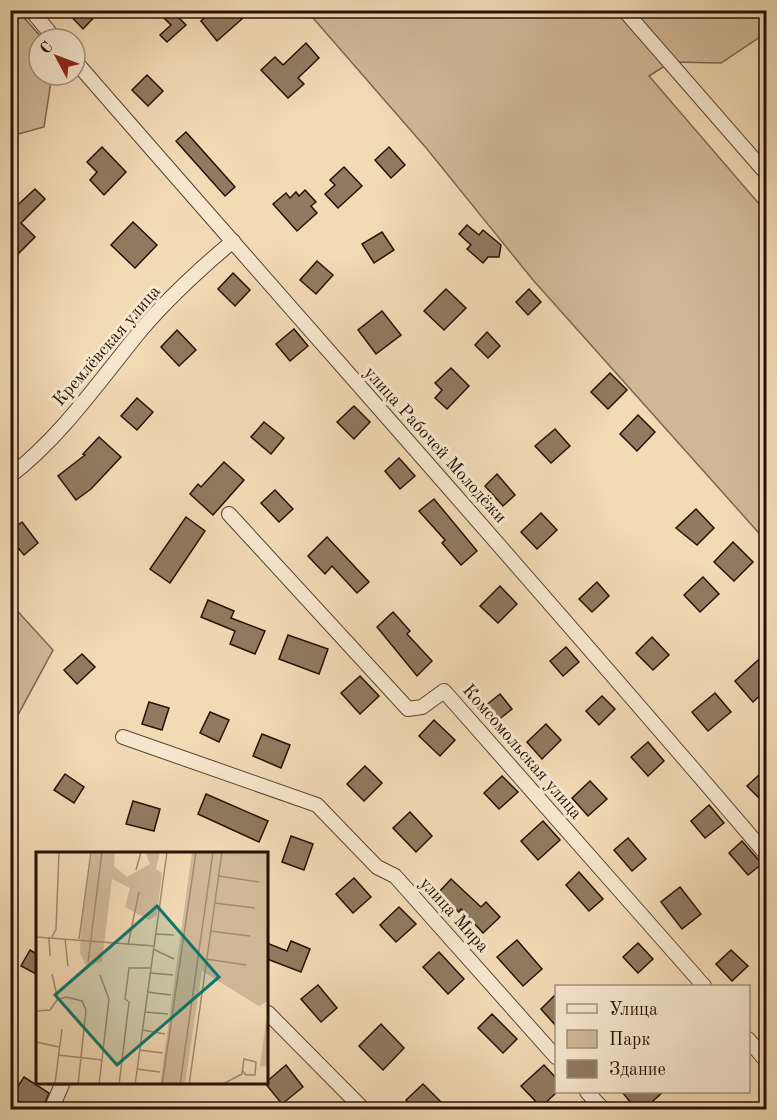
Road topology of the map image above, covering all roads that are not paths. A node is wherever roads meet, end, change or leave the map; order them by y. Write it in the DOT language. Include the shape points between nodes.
graph roads {
  1 [pos="31,10"];
  2 [pos="624,10"];
  3 [pos="46,27"];
  4 [pos="87,76"];
  5 [pos="766,173"];
  6 [pos="233,241"];
  7 [pos="10,476"];
  8 [pos="229,514"];
  9 [pos="123,737"];
  10 [pos="766,854"];
  11 [pos="703,985"];
  12 [pos="268,1013"];
  13 [pos="750,1041"];
  14 [pos="555,1056"];
  15 [pos="766,1061"];
  16 [pos="63,1084"];
  17 [pos="589,1093"];
  18 [pos="51,1110"];
  19 [pos="364,1110"];
  20 [pos="604,1110"];
  1 -- 3 [label="street"];
  2 -- 5 [label="street"];
  4 -- 6 [label="street, улица Рабочей Молодёжи"];
  6 -- 7 [label="street, Кремлёвская улица" via="198,270 142,328 83,404"];
  6 -- 10 [label="street, улица Рабочей Молодёжи" via="597,655"];
  8 -- 11 [label="street, Комсомольская улица" via="408,709 422,707 444,691"];
  9 -- 14 [label="street, улица Мира" via="317,805 377,867 395,876"];
  12 -- 19 [label="street"];
  13 -- 15 [label="street"];
  16 -- 18 [label="street"];
  17 -- 20 [label="street"];
}
